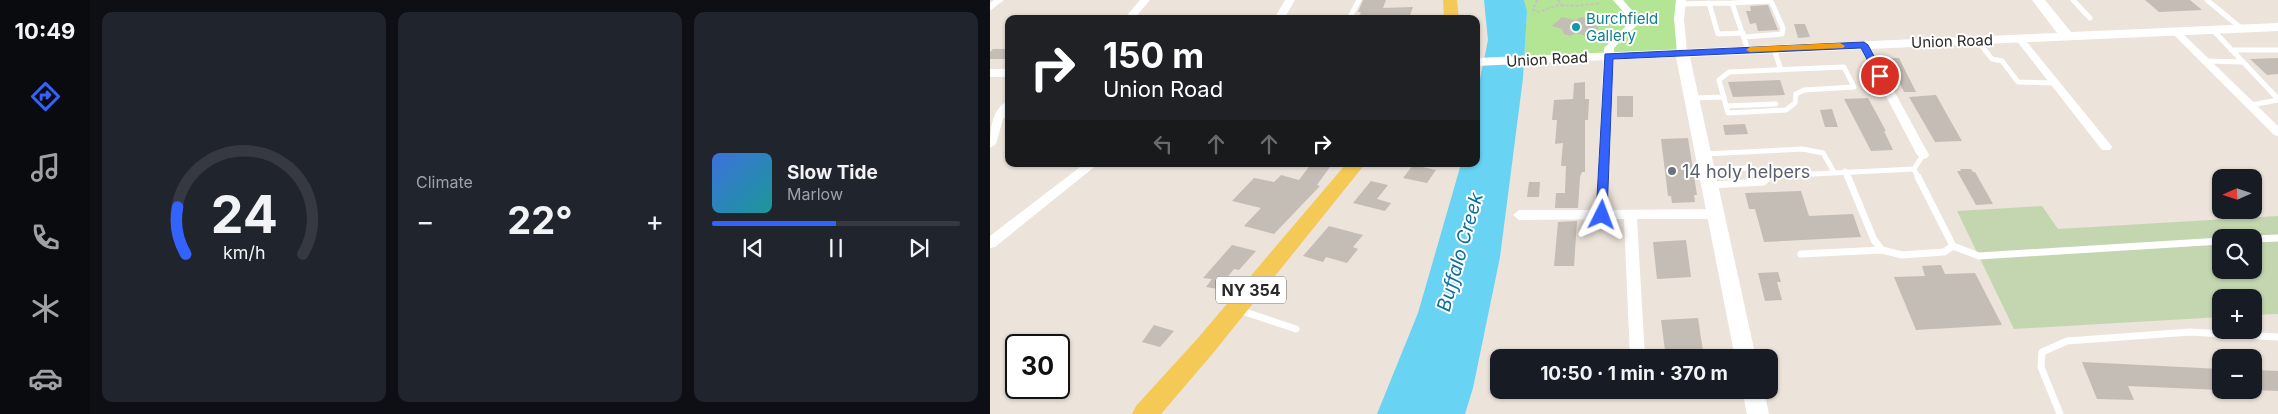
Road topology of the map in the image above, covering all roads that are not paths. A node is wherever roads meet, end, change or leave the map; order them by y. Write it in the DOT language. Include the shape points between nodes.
graph roads {
  1 [pos="999,0"];
  2 [pos="1145,0"];
  3 [pos="1290,0"];
  4 [pos="1359,0"];
  5 [pos="1450,0"];
  6 [pos="1618,0"];
  7 [pos="2038,0"];
  8 [pos="2073,0"];
  9 [pos="2207,0"];
  10 [pos="1681,2"];
  11 [pos="1732,3"];
  12 [pos="1709,4"];
  13 [pos="990,8"];
  14 [pos="1132,15"];
  15 [pos="1281,15"];
  16 [pos="1351,15"];
  17 [pos="1452,15"];
  18 [pos="2090,18"];
  19 [pos="2278,26"];
  20 [pos="2241,28"];
  21 [pos="2212,29"];
  22 [pos="2175,31"];
  23 [pos="2067,36"];
  24 [pos="2019,38"];
  25 [pos="1745,40"];
  26 [pos="1977,40"];
  27 [pos="1864,45"];
  28 [pos="1774,49"];
  29 [pos="2231,50"];
  30 [pos="2278,50"];
  31 [pos="1682,53"];
  32 [pos="1609,56"];
  33 [pos="1480,62"];
  34 [pos="2206,62"];
  35 [pos="2242,62"];
  36 [pos="1781,70"];
  37 [pos="990,73"];
  38 [pos="1005,73"];
  39 [pos="2055,83"];
  40 [pos="1724,97"];
  41 [pos="1691,98"];
  42 [pos="2278,99"];
  43 [pos="1776,104"];
  44 [pos="1726,106"];
  45 [pos="2251,106"];
  46 [pos="1005,109"];
  47 [pos="2276,129"];
  48 [pos="990,144"];
  49 [pos="2106,147"];
  50 [pos="1923,155"];
  51 [pos="1088,167"];
  52 [pos="1354,167"];
  53 [pos="1914,169"];
  54 [pos="1706,170"];
  55 [pos="1845,171"];
  56 [pos="1834,172"];
  57 [pos="1771,176"];
  58 [pos="1716,214"];
  59 [pos="1519,215"];
  60 [pos="1602,215"];
  61 [pos="1630,215"];
  62 [pos="2278,238"];
  63 [pos="2262,239"];
  64 [pos="2212,242"];
  65 [pos="990,243"];
  66 [pos="1953,246"];
  67 [pos="1882,250"];
  68 [pos="1801,254"];
  69 [pos="1236,308"];
  70 [pos="1296,329"];
  71 [pos="2278,337"];
  72 [pos="1637,349"];
  73 [pos="1744,349"];
  74 [pos="1755,399"];
  75 [pos="1145,414"];
  76 [pos="1758,414"];
  77 [pos="2060,414"];
  1 -- 13 [label="street"];
  2 -- 14 [label="street"];
  3 -- 15 [label="street"];
  4 -- 16 [label="lane"];
  5 -- 17 [label="main road"];
  6 -- 32 [label="street" via="1630,14 1633,24 1626,34 1610,45"];
  7 -- 23 [label="main road"];
  8 -- 18 [label="lane"];
  9 -- 20 [label="lane"];
  10 -- 12 [label="lane"];
  10 -- 31 [label="street"];
  11 -- 12 [label="lane"];
  11 -- 25 [label="lane"];
  11 -- 25 [label="lane" via="1769,1 1784,28 1782,34"];
  12 -- 25 [label="lane" via="1718,34"];
  19 -- 20 [label="main road, Union Road"];
  20 -- 21 [label="main road, Union Road"];
  21 -- 22 [label="main road, Union Road"];
  21 -- 29 [label="lane"];
  22 -- 23 [label="main road, Union Road"];
  22 -- 34 [label="street"];
  23 -- 24 [label="main road, Union Road"];
  24 -- 26 [label="main road, Union Road"];
  24 -- 39 [label="street"];
  25 -- 28 [label="main road, Union Road"];
  25 -- 31 [label="main road, Union Road"];
  26 -- 27 [label="main road, Union Road"];
  26 -- 39 [label="lane" via="1992,58 2002,61 2018,82"];
  27 -- 28 [label="main road, Union Road"];
  27 -- 50 [label="street"];
  28 -- 36 [label="lane"];
  29 -- 30 [label="lane"];
  29 -- 35 [label="lane"];
  31 -- 32 [label="main road, Union Road"];
  31 -- 41 [label="main road"];
  32 -- 33 [label="main road, Union Road"];
  32 -- 60 [label="street"];
  34 -- 35 [label="lane"];
  34 -- 45 [label="street"];
  35 -- 42 [label="lane"];
  36 -- 40 [label="lane" via="1729,72 1719,80"];
  36 -- 44 [label="lane" via="1844,67 1854,87 1799,91 1795,103 1786,110 1728,113"];
  37 -- 38 [label="main road"];
  39 -- 49 [label="street"];
  40 -- 41 [label="lane"];
  40 -- 44 [label="lane"];
  41 -- 54 [label="main road"];
  42 -- 45 [label="lane"];
  43 -- 44 [label="lane"];
  45 -- 47 [label="street"];
  46 -- 48 [label="street" via="998,119"];
  50 -- 53 [label="lane"];
  51 -- 65 [label="street"];
  52 -- 69 [label="main road, NY 354"];
  53 -- 55 [label="lane"];
  53 -- 66 [label="lane"];
  54 -- 56 [label="lane" via="1803,149 1822,153"];
  54 -- 57 [label="lane" via="1753,168"];
  54 -- 57 [label="lane" via="1763,182"];
  54 -- 58 [label="main road"];
  55 -- 56 [label="lane"];
  55 -- 67 [label="lane" via="1874,240"];
  56 -- 57 [label="lane"];
  58 -- 61 [label="street"];
  58 -- 73 [label="main road"];
  59 -- 60 [label="street"];
  60 -- 61 [label="street"];
  61 -- 72 [label="street"];
  62 -- 63 [label="lane"];
  64 -- 66 [label="lane" via="1979,256"];
  66 -- 67 [label="lane" via="1944,252 1902,255"];
  67 -- 68 [label="lane"];
  69 -- 70 [label="lane"];
  69 -- 75 [label="main road, NY 354"];
  71 -- 77 [label="lane" via="2190,332 2067,341 2042,352 2041,367"];
  74 -- 76 [label="main road"];
}
